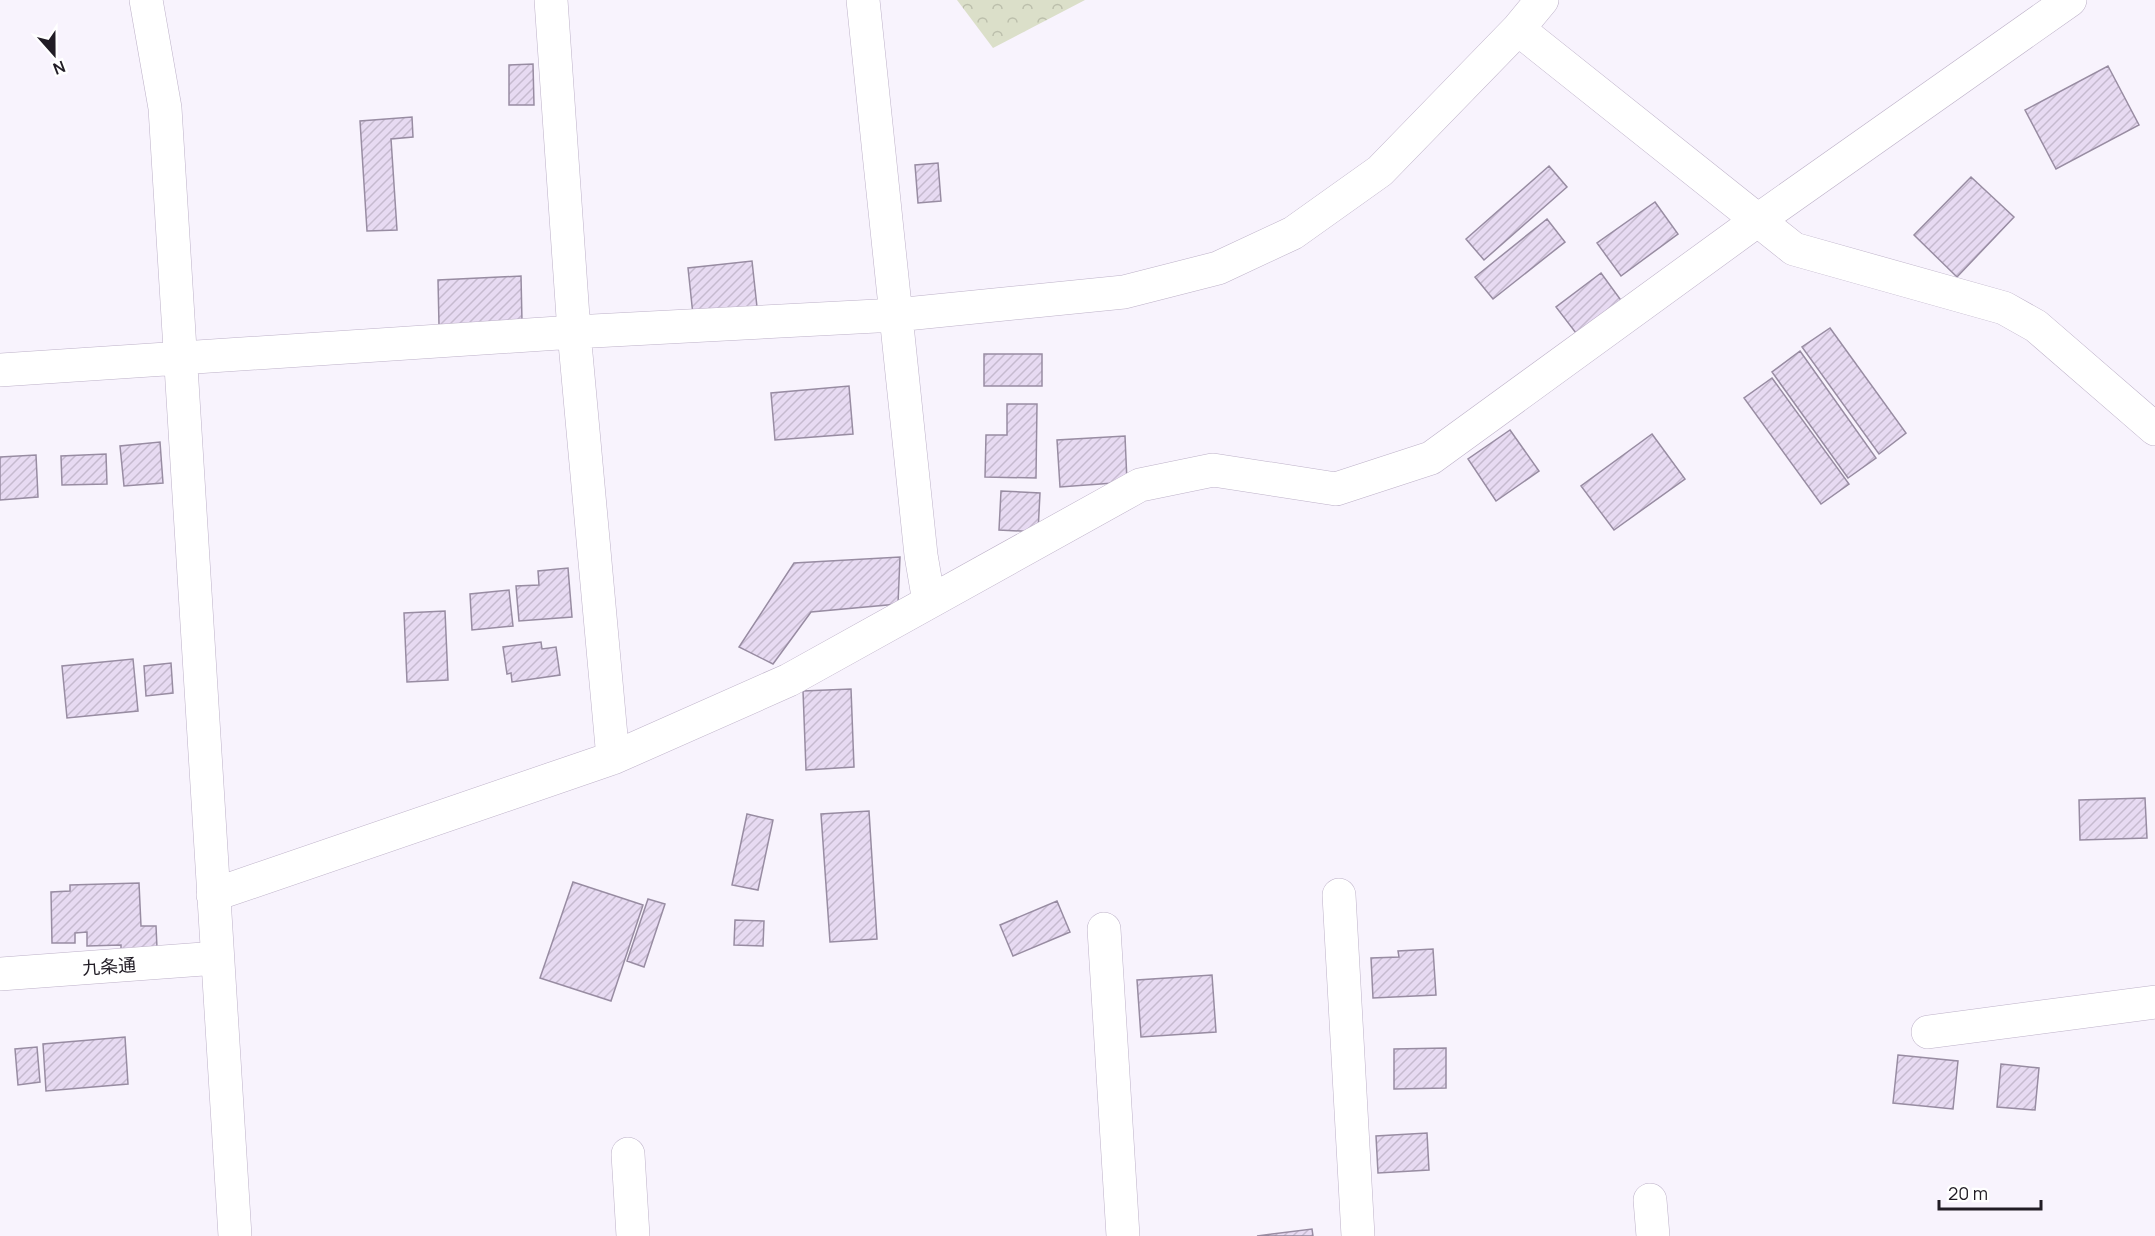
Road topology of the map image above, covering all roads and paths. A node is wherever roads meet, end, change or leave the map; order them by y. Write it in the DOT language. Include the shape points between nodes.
graph roads {
  1 [pos="146,0"];
  2 [pos="551,0"];
  3 [pos="863,0"];
  4 [pos="1542,0"];
  5 [pos="2070,0"];
  6 [pos="1518,29"];
  7 [pos="1758,220"];
  8 [pos="896,315"];
  9 [pos="574,332"];
  10 [pos="180,358"];
  11 [pos="0,370"];
  12 [pos="2155,429"];
  13 [pos="929,602"];
  14 [pos="613,758"];
  15 [pos="213,895"];
  16 [pos="1339,895"];
  17 [pos="1104,929"];
  18 [pos="217,958"];
  19 [pos="0,974"];
  20 [pos="2155,1002"];
  21 [pos="1928,1032"];
  22 [pos="628,1154"];
  23 [pos="1650,1200"];
  24 [pos="235,1236"];
  25 [pos="633,1236"];
  26 [pos="1123,1236"];
  27 [pos="1358,1236"];
  28 [pos="1653,1236"];
  1 -- 10 [label="street" via="165,108"];
  2 -- 9 [label="street"];
  3 -- 8 [label="street"];
  4 -- 6 [label="street"];
  5 -- 7 [label="street"];
  6 -- 7 [label="street"];
  6 -- 8 [label="street" via="1380,171 1293,233 1218,268 1124,292"];
  7 -- 12 [label="street" via="1794,249 2004,308 2036,326"];
  7 -- 13 [label="street" via="1431,458 1336,489 1214,470 1140,485"];
  8 -- 9 [label="street"];
  8 -- 13 [label="street"];
  9 -- 10 [label="street"];
  9 -- 14 [label="street"];
  10 -- 11 [label="street"];
  10 -- 15 [label="street"];
  13 -- 14 [label="street" via="789,680"];
  14 -- 15 [label="street"];
  15 -- 18 [label="street"];
  16 -- 27 [label="street"];
  17 -- 26 [label="street"];
  18 -- 19 [label="street, 九条通"];
  18 -- 24 [label="street"];
  20 -- 21 [label="street"];
  22 -- 25 [label="street"];
  23 -- 28 [label="street"];
}
